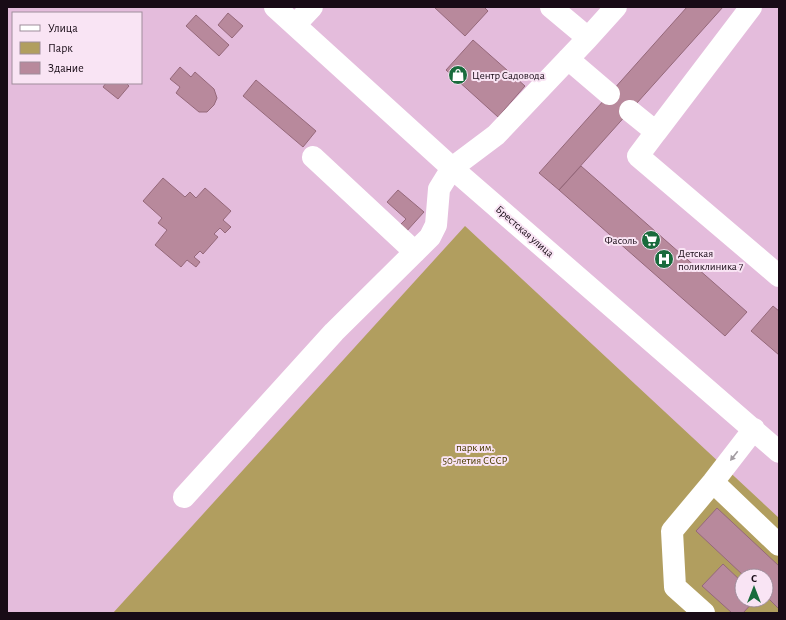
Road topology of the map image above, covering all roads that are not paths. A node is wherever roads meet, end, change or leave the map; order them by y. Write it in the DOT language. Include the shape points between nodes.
graph roads {
  1 [pos="275,7"];
  2 [pos="312,7"];
  3 [pos="552,7"];
  4 [pos="616,7"];
  5 [pos="751,7"];
  6 [pos="295,25"];
  7 [pos="588,38"];
  8 [pos="568,59"];
  9 [pos="609,94"];
  10 [pos="630,111"];
  11 [pos="656,132"];
  12 [pos="313,157"];
  13 [pos="452,168"];
  14 [pos="415,252"];
  15 [pos="779,276"];
  16 [pos="754,429"];
  17 [pos="779,452"];
  18 [pos="713,482"];
  19 [pos="184,496"];
  20 [pos="779,545"];
  21 [pos="704,613"];
  1 -- 6 [label="street, Брестская улица"];
  2 -- 6 [label="street"];
  3 -- 7 [label="street"];
  4 -- 7 [label="street"];
  5 -- 11 [label="street"];
  6 -- 13 [label="street, Брестская улица"];
  7 -- 8 [label="street"];
  8 -- 9 [label="street"];
  8 -- 13 [label="street" via="496,135"];
  10 -- 11 [label="street"];
  11 -- 15 [label="street" via="638,156"];
  12 -- 14 [label="street"];
  13 -- 14 [label="street" via="439,189 436,225 430,237"];
  13 -- 16 [label="street, Брестская улица"];
  14 -- 19 [label="street" via="334,332"];
  16 -- 17 [label="street, Брестская улица"];
  16 -- 18 [label="street, one-way"];
  18 -- 20 [label="street"];
  18 -- 21 [label="street" via="672,531 675,586"];
}
